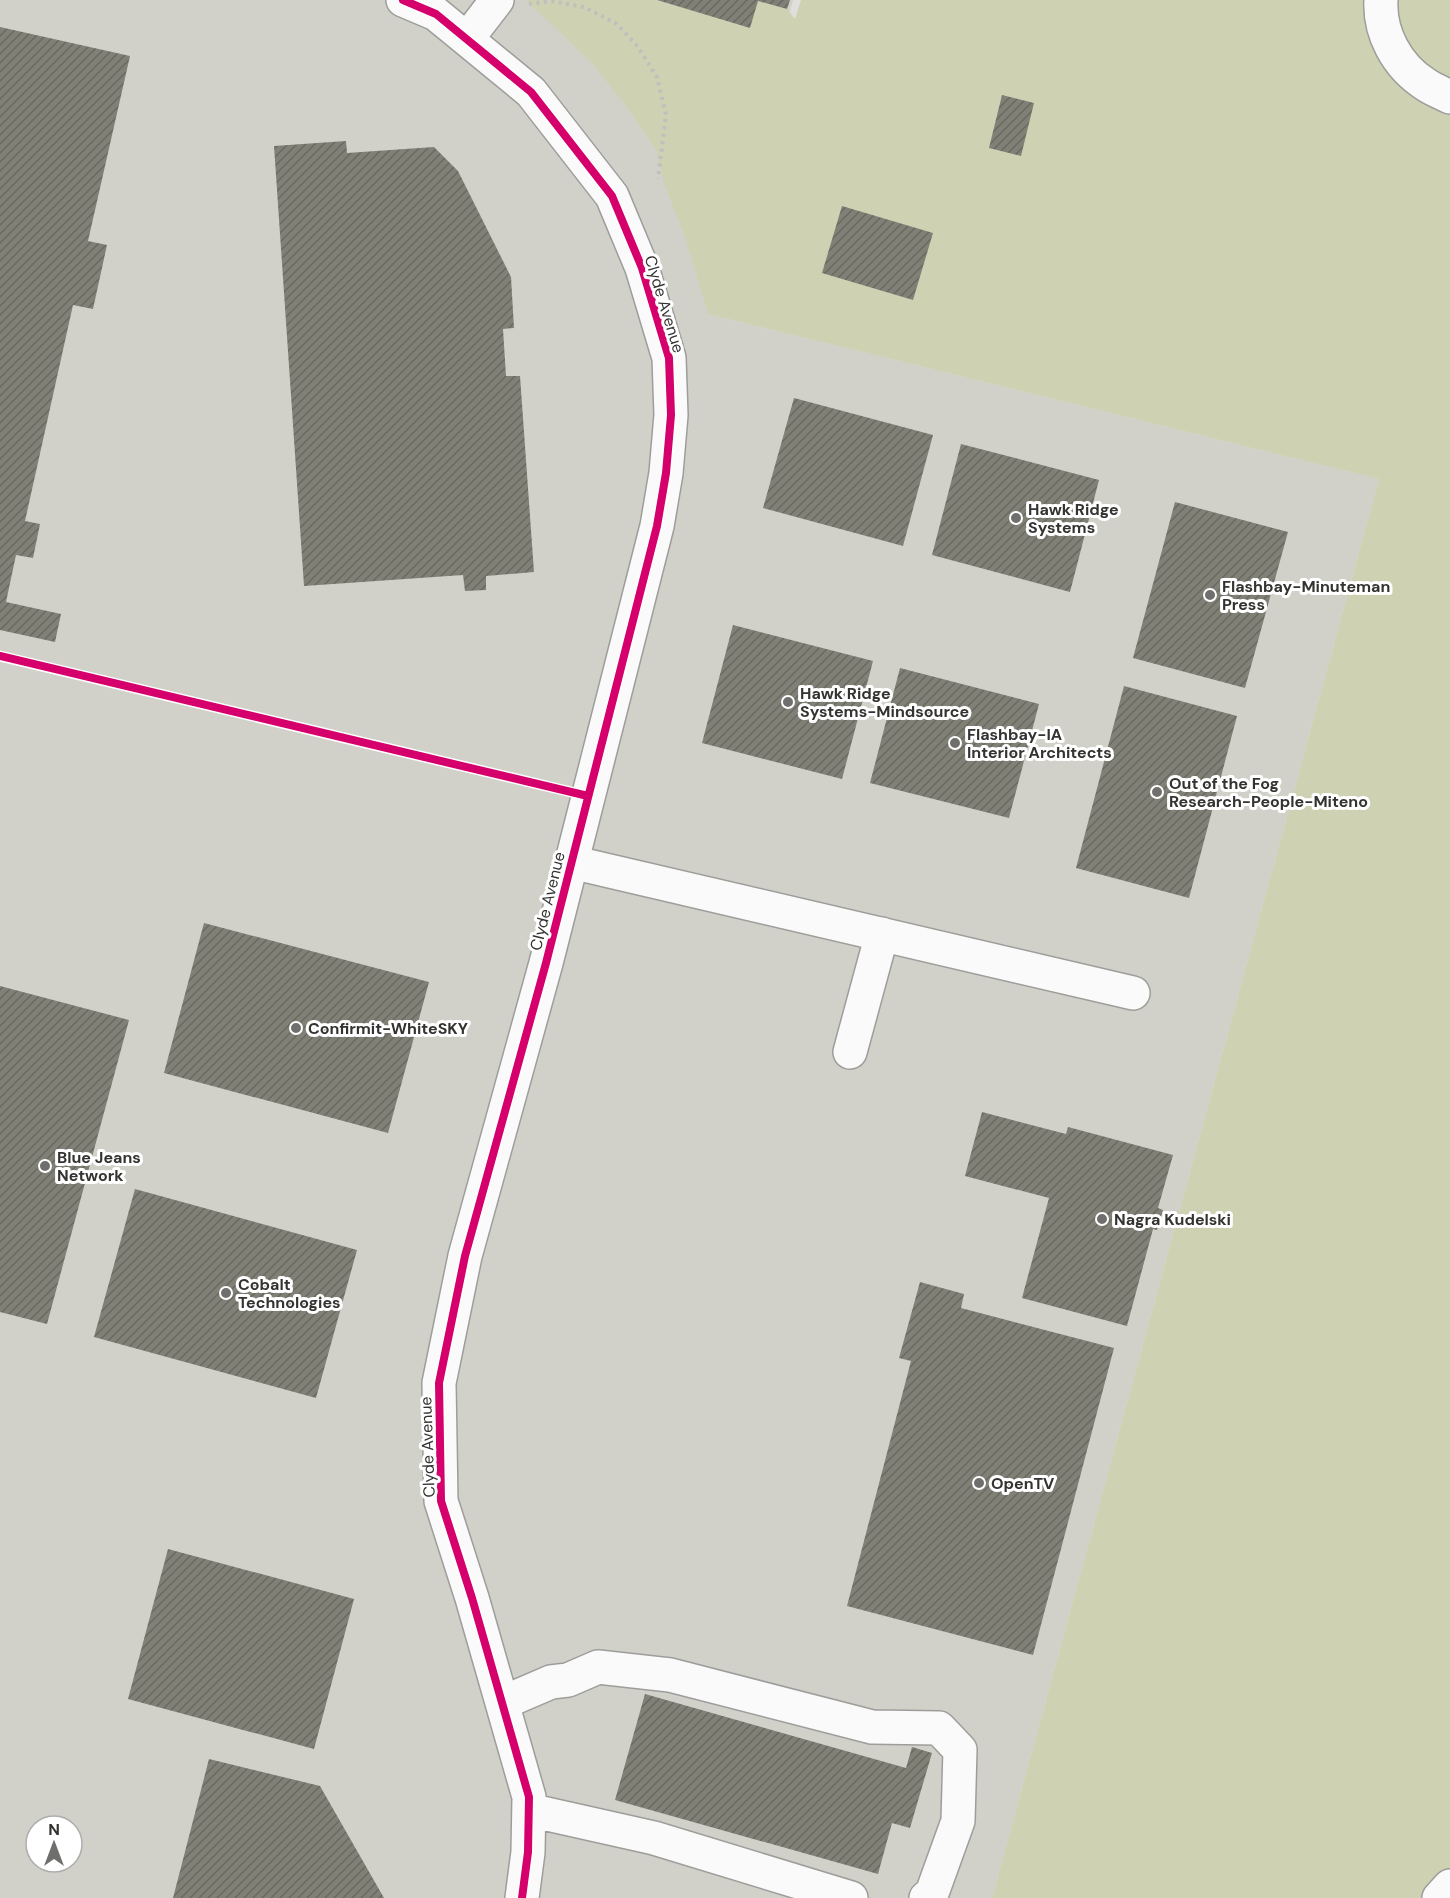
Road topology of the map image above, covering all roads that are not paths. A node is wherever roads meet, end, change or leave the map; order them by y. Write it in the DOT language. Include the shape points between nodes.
graph roads {
  1 [pos="403,0"];
  2 [pos="1381,0"];
  3 [pos="510,2"];
  4 [pos="467,39"];
  5 [pos="1450,97"];
  6 [pos="571,862"];
  7 [pos="882,934"];
  8 [pos="1133,993"];
  9 [pos="850,1052"];
  10 [pos="502,1703"];
  11 [pos="529,1810"];
  12 [pos="1450,1886"];
  13 [pos="522,1898"];
  14 [pos="851,1898"];
  15 [pos="926,1898"];
  16 [pos="1439,1898"];
  1 -- 4 [label="street, Clyde Avenue" via="436,14"];
  2 -- 5 [label="street" via="1380,14 1387,38 1400,61 1424,84"];
  3 -- 4 [label="street"];
  4 -- 6 [label="street, Clyde Avenue" via="531,92 612,196 642,268 669,358 671,415 657,526"];
  6 -- 7 [label="street"];
  6 -- 10 [label="street, Clyde Avenue" via="465,1256 439,1383 441,1501"];
  7 -- 8 [label="street"];
  7 -- 9 [label="street"];
  10 -- 11 [label="street, Clyde Avenue" via="529,1797"];
  10 -- 15 [label="street" via="598,1667 670,1675 873,1727 939,1728 960,1750 958,1821 932,1893"];
  11 -- 13 [label="street, Clyde Avenue"];
  11 -- 14 [label="street" via="654,1838"];
  12 -- 16 [label="street"];
}
